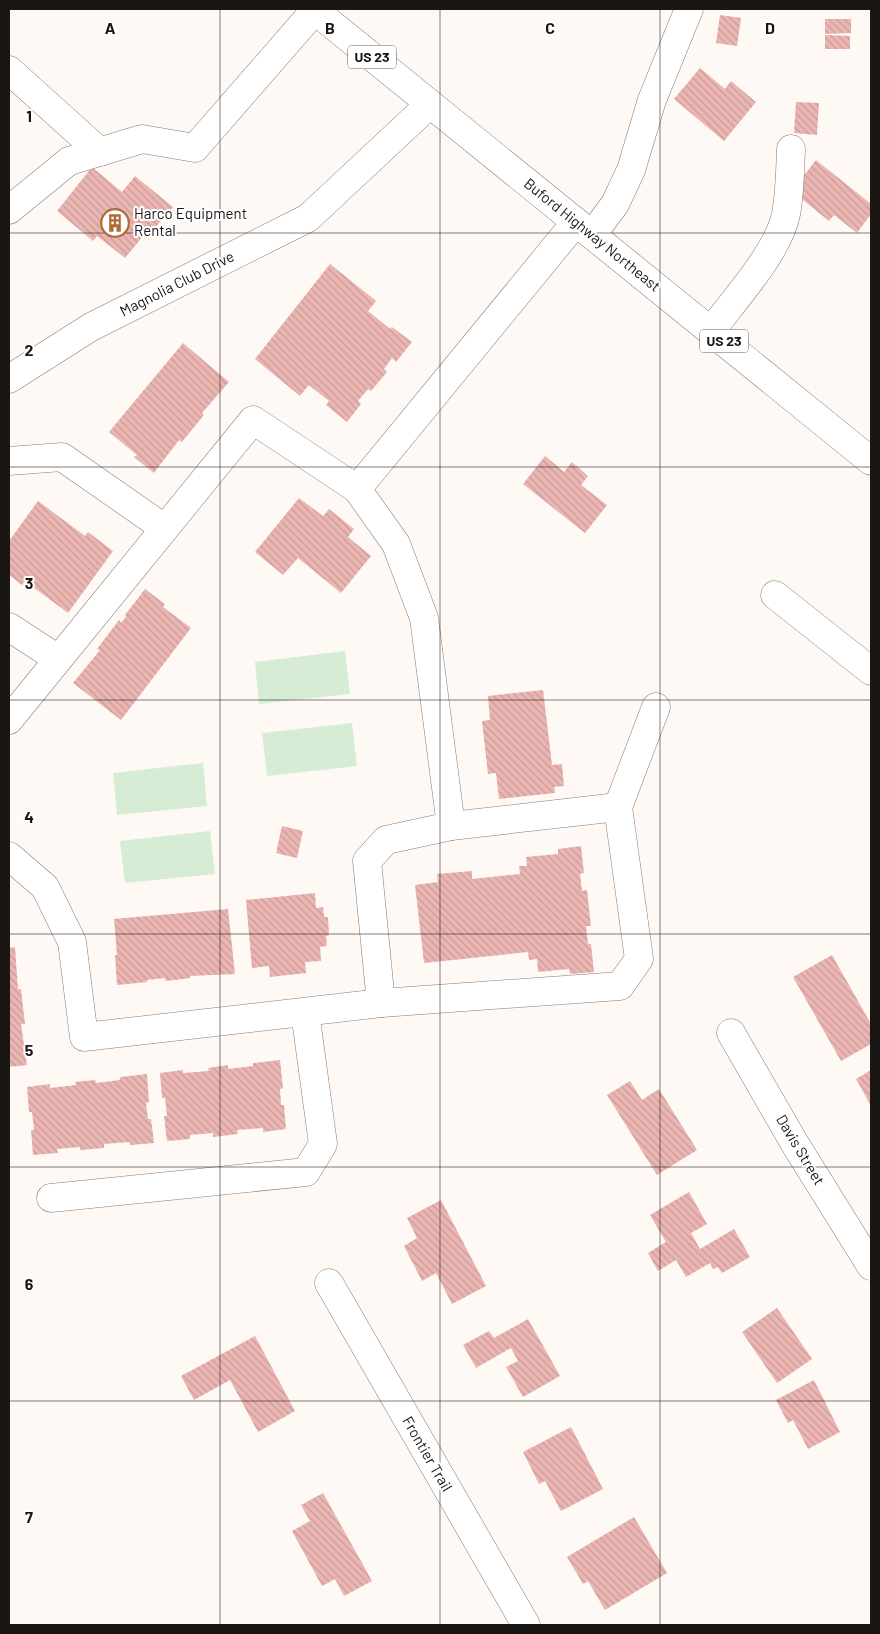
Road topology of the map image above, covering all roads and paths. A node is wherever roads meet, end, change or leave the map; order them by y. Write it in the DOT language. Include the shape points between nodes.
graph roads {
  1 [pos="315,9"];
  2 [pos="689,9"];
  3 [pos="9,70"];
  4 [pos="430,104"];
  5 [pos="791,149"];
  6 [pos="100,152"];
  7 [pos="9,210"];
  8 [pos="584,228"];
  9 [pos="711,331"];
  10 [pos="9,379"];
  11 [pos="9,461"];
  12 [pos="871,461"];
  13 [pos="357,489"];
  14 [pos="164,528"];
  15 [pos="775,595"];
  16 [pos="9,627"];
  17 [pos="58,659"];
  18 [pos="871,671"];
  19 [pos="656,707"];
  20 [pos="9,720"];
  21 [pos="618,807"];
  22 [pos="451,826"];
  23 [pos="9,856"];
  24 [pos="380,1003"];
  25 [pos="305,1012"];
  26 [pos="731,1032"];
  27 [pos="51,1198"];
  28 [pos="871,1266"];
  29 [pos="329,1283"];
  30 [pos="526,1625"];
  1 -- 4 [label="street, Buford Highway Northeast / US 23"];
  1 -- 6 [label="street" via="195,148 142,139"];
  2 -- 8 [label="street" via="652,100 631,170 615,204"];
  3 -- 6 [label="street"];
  4 -- 8 [label="street, Buford Highway Northeast / US 23"];
  4 -- 10 [label="street, Magnolia Club Drive" via="308,218 92,327"];
  5 -- 9 [label="street" via="787,208 780,233 766,258"];
  6 -- 7 [label="street" via="69,161"];
  8 -- 9 [label="street, Buford Highway Northeast / US 23"];
  8 -- 13 [label="street"];
  9 -- 12 [label="street, Buford Highway Northeast / US 23"];
  11 -- 14 [label="street" via="62,457"];
  13 -- 14 [label="street" via="252,420"];
  13 -- 22 [label="street" via="396,544 424,618"];
  14 -- 17 [label="street"];
  15 -- 18 [label="street"];
  16 -- 17 [label="street"];
  17 -- 20 [label="street"];
  19 -- 21 [label="street"];
  21 -- 22 [label="street"];
  21 -- 24 [label="street" via="639,959 620,986"];
  22 -- 24 [label="street" via="386,840 367,861"];
  23 -- 25 [label="street" via="46,887 72,942 84,1037"];
  24 -- 25 [label="street"];
  25 -- 27 [label="street" via="323,1144 306,1172"];
  26 -- 28 [label="street, Davis Street" via="795,1144"];
  29 -- 30 [label="street, Frontier Trail"];
}
